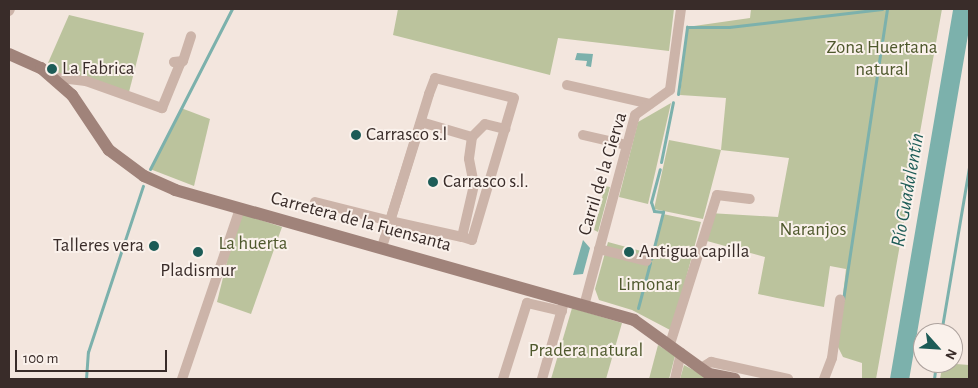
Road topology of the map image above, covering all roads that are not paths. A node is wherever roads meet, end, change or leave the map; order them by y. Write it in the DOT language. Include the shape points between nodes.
graph roads {
  1 [pos="681,9"];
  2 [pos="192,36"];
  3 [pos="9,54"];
  4 [pos="52,77"];
  5 [pos="567,85"];
  6 [pos="650,104"];
  7 [pos="505,129"];
  8 [pos="583,135"];
  9 [pos="472,138"];
  10 [pos="626,145"];
  11 [pos="750,199"];
  12 [pos="315,202"];
  13 [pos="240,208"];
  14 [pos="392,217"];
  15 [pos="462,237"];
  16 [pos="382,247"];
  17 [pos="598,249"];
  18 [pos="647,261"];
  19 [pos="840,300"];
  20 [pos="563,306"];
  21 [pos="584,306"];
  22 [pos="670,344"];
  23 [pos="681,353"];
  24 [pos="701,368"];
  25 [pos="182,379"];
  26 [pos="503,379"];
  27 [pos="542,379"];
  28 [pos="675,379"];
  29 [pos="736,379"];
  30 [pos="788,379"];
  31 [pos="824,379"];
  1 -- 6 [label="street, Carril de la Cierva" via="670,90"];
  2 -- 4 [label="street" via="183,61 174,62 180,64 162,108 86,81"];
  3 -- 4 [label="main road, Carretera de la Fuensanta"];
  4 -- 13 [label="main road, Carretera de la Fuensanta" via="72,95 110,150 139,174 175,190"];
  5 -- 6 [label="street"];
  6 -- 10 [label="street, Carril de la Cierva" via="636,115"];
  7 -- 9 [label="street" via="485,124"];
  7 -- 14 [label="street" via="514,98 434,78"];
  7 -- 15 [label="street" via="472,240"];
  8 -- 10 [label="street"];
  9 -- 14 [label="street" via="420,122"];
  9 -- 15 [label="street" via="469,159 474,185"];
  10 -- 17 [label="street, Carril de la Cierva"];
  11 -- 22 [label="street" via="717,195"];
  12 -- 14 [label="street"];
  13 -- 16 [label="main road, Carretera de la Fuensanta"];
  13 -- 25 [label="street"];
  14 -- 15 [label="street"];
  14 -- 16 [label="street"];
  16 -- 20 [label="main road, Carretera de la Fuensanta"];
  17 -- 18 [label="street"];
  17 -- 21 [label="street, Carril de la Cierva"];
  19 -- 31 [label="street" via="832,358"];
  20 -- 21 [label="main road, Carretera de la Fuensanta"];
  20 -- 26 [label="street" via="527,303"];
  20 -- 27 [label="street"];
  21 -- 22 [label="main road, Carretera de la Fuensanta" via="634,320"];
  22 -- 23 [label="main road, Carretera de la Fuensanta"];
  23 -- 24 [label="main road, Carretera de la Fuensanta"];
  23 -- 28 [label="street"];
  24 -- 29 [label="main road, Carretera de la Fuensanta"];
  24 -- 30 [label="street" via="711,362"];
}
